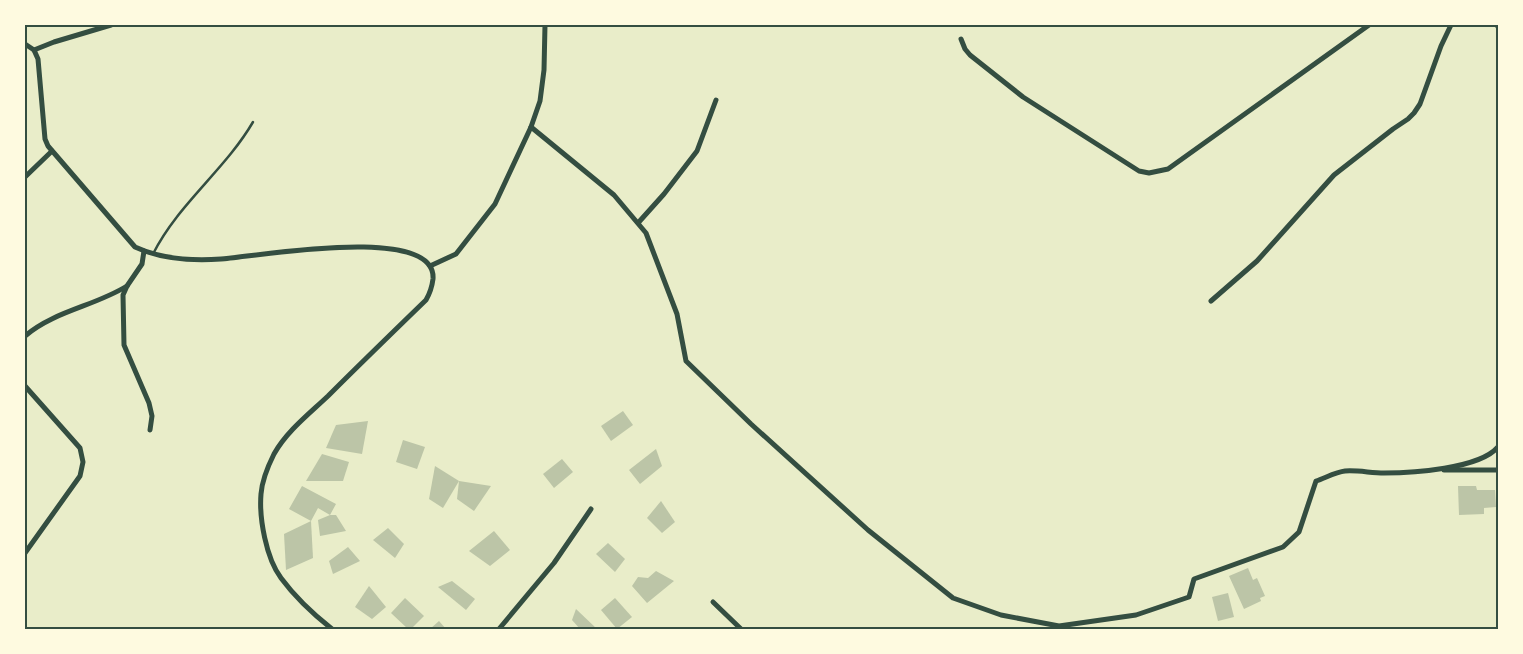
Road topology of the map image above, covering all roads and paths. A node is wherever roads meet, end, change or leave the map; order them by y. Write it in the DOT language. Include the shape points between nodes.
graph roads {
  1 [pos="110,25"];
  2 [pos="545,25"];
  3 [pos="1369,25"];
  4 [pos="1451,25"];
  5 [pos="961,40"];
  6 [pos="25,44"];
  7 [pos="34,50"];
  8 [pos="716,100"];
  9 [pos="253,122"];
  10 [pos="531,127"];
  11 [pos="52,151"];
  12 [pos="25,178"];
  13 [pos="638,223"];
  14 [pos="144,251"];
  15 [pos="153,254"];
  16 [pos="430,266"];
  17 [pos="127,286"];
  18 [pos="1211,300"];
  19 [pos="25,336"];
  20 [pos="25,386"];
  21 [pos="150,430"];
  22 [pos="1498,447"];
  23 [pos="1436,470"];
  24 [pos="1498,470"];
  25 [pos="591,509"];
  26 [pos="25,554"];
  27 [pos="713,602"];
  28 [pos="332,629"];
  29 [pos="499,629"];
  30 [pos="741,629"];
  1 -- 7 [label="street"];
  2 -- 10 [label="street" via="540,101"];
  3 -- 5 [label="street" via="1168,168 1150,173 1139,171 1023,97 970,55"];
  4 -- 18 [label="street" via="1414,113 1334,176 1256,261"];
  6 -- 7 [label="street"];
  7 -- 11 [label="street" via="38,58 46,139"];
  8 -- 13 [label="street" via="697,151"];
  9 -- 15 [label="lane" via="160,240"];
  10 -- 13 [label="street" via="614,195"];
  10 -- 16 [label="street" via="495,204 456,254"];
  11 -- 12 [label="street"];
  11 -- 14 [label="street" via="135,247"];
  13 -- 23 [label="street" via="646,233 677,314 686,361 750,424 876,536 953,598 1001,615 1059,626 1136,615 1189,597 1194,580 1283,547 1299,532 1316,481 1345,471"];
  14 -- 15 [label="street"];
  14 -- 17 [label="street" via="142,264"];
  15 -- 16 [label="street" via="220,259 316,249 375,247 416,254"];
  16 -- 28 [label="street" via="433,274 431,293 426,300 294,428 274,454 261,492 263,525 269,551 280,576 303,604"];
  17 -- 19 [label="street" via="70,310"];
  17 -- 21 [label="street" via="123,295 124,345 149,402"];
  20 -- 26 [label="street" via="80,448 83,462 80,476"];
  22 -- 23 [label="street" via="1473,460"];
  23 -- 24 [label="street"];
  25 -- 29 [label="street" via="554,563"];
  27 -- 30 [label="street"];
}
